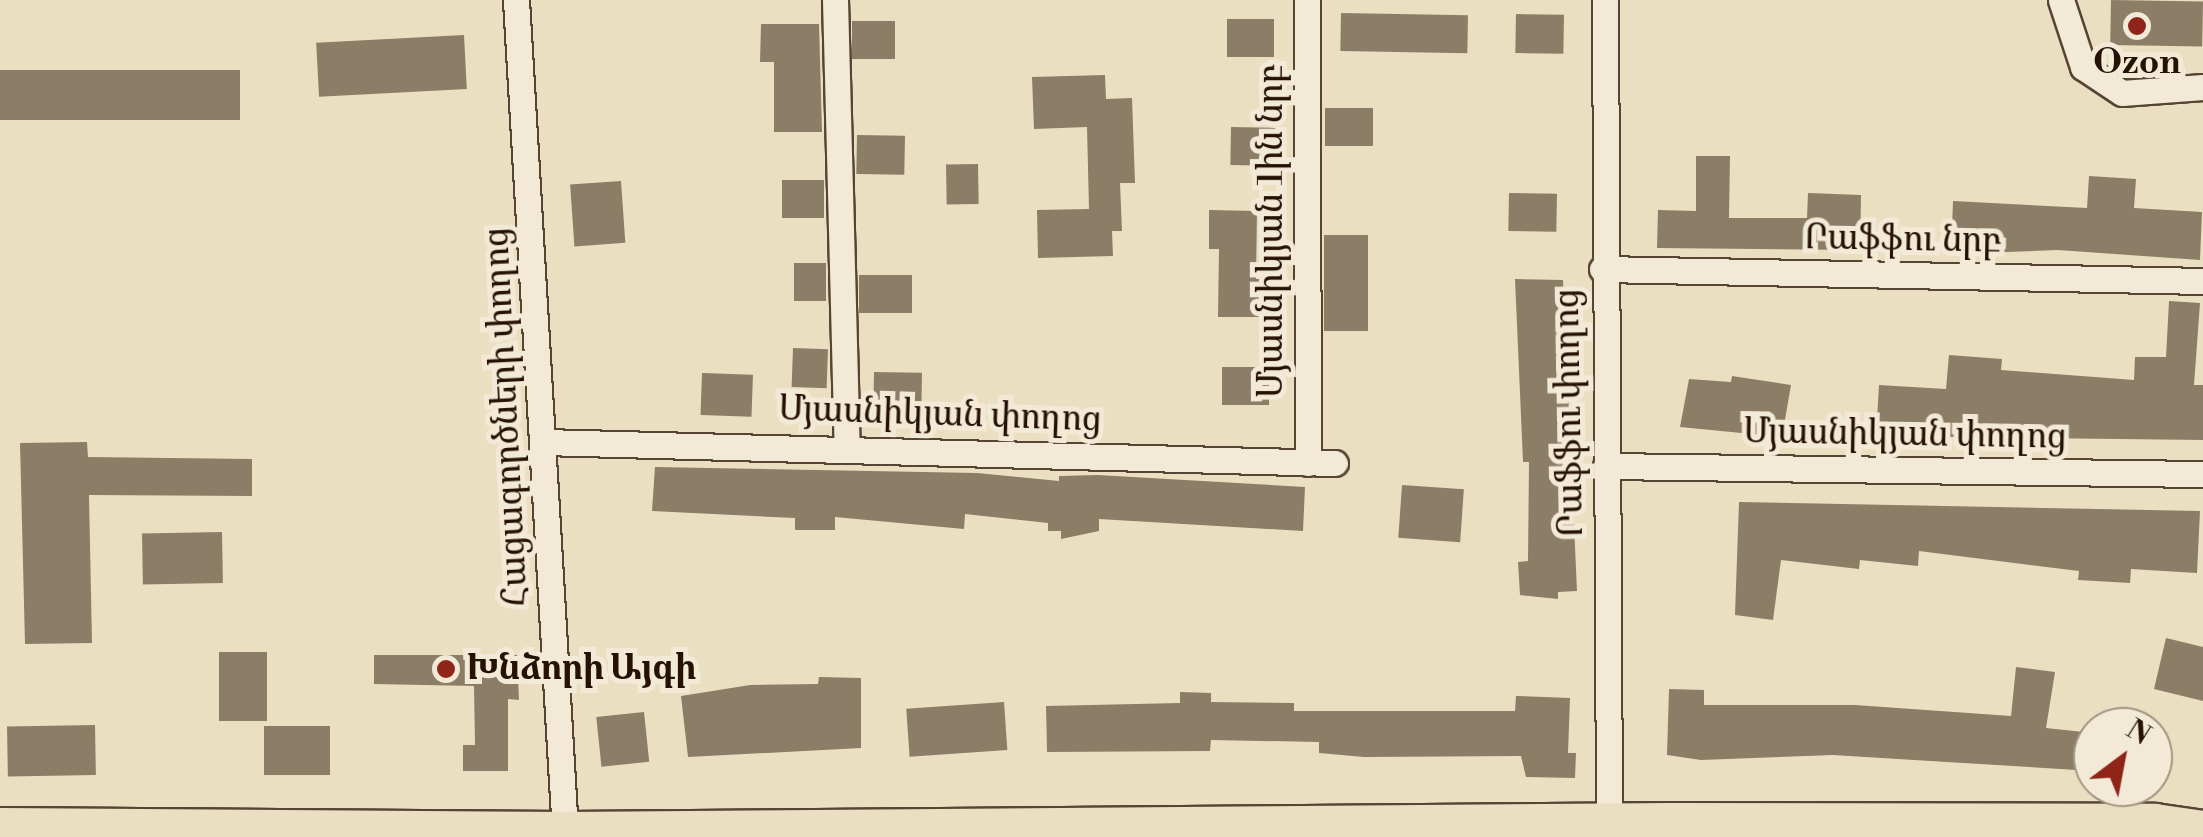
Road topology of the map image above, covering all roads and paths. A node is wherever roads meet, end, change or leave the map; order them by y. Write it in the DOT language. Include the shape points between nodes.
graph roads {
  1 [pos="516,0"];
  2 [pos="836,0"];
  3 [pos="1308,0"];
  4 [pos="1605,0"];
  5 [pos="2062,0"];
  6 [pos="2203,86"];
  7 [pos="1602,268"];
  8 [pos="2203,281"];
  9 [pos="543,442"];
  10 [pos="847,446"];
  11 [pos="1308,463"];
  12 [pos="1334,463"];
  13 [pos="1606,466"];
  14 [pos="2203,474"];
  15 [pos="1609,824"];
  16 [pos="0,826"];
  17 [pos="1668,829"];
  18 [pos="2203,830"];
  19 [pos="565,831"];
  1 -- 9 [label="street, Հացագործների փողոց"];
  2 -- 10 [label="street"];
  3 -- 11 [label="street, Մյասնիկյան 1ին նրբ"];
  4 -- 7 [label="street, Րաֆֆու փողոց"];
  5 -- 6 [label="street" via="2083,68 2122,93"];
  7 -- 8 [label="street, Րաֆֆու նրբ"];
  7 -- 13 [label="street, Րաֆֆու փողոց"];
  9 -- 10 [label="street, Մյասնիկյան փողոց"];
  9 -- 19 [label="street, Հացագործների փողոց"];
  10 -- 11 [label="street, Մյասնիկյան փողոց"];
  11 -- 12 [label="street, Մյասնիկյան փողոց"];
  13 -- 14 [label="street, Մյասնիկյան փողոց"];
  13 -- 15 [label="street, Րաֆֆու փողոց"];
  15 -- 17 [label="main road"];
  15 -- 19 [label="main road"];
  16 -- 19 [label="main road"];
  17 -- 18 [label="main road" via="2155,823"];
}
